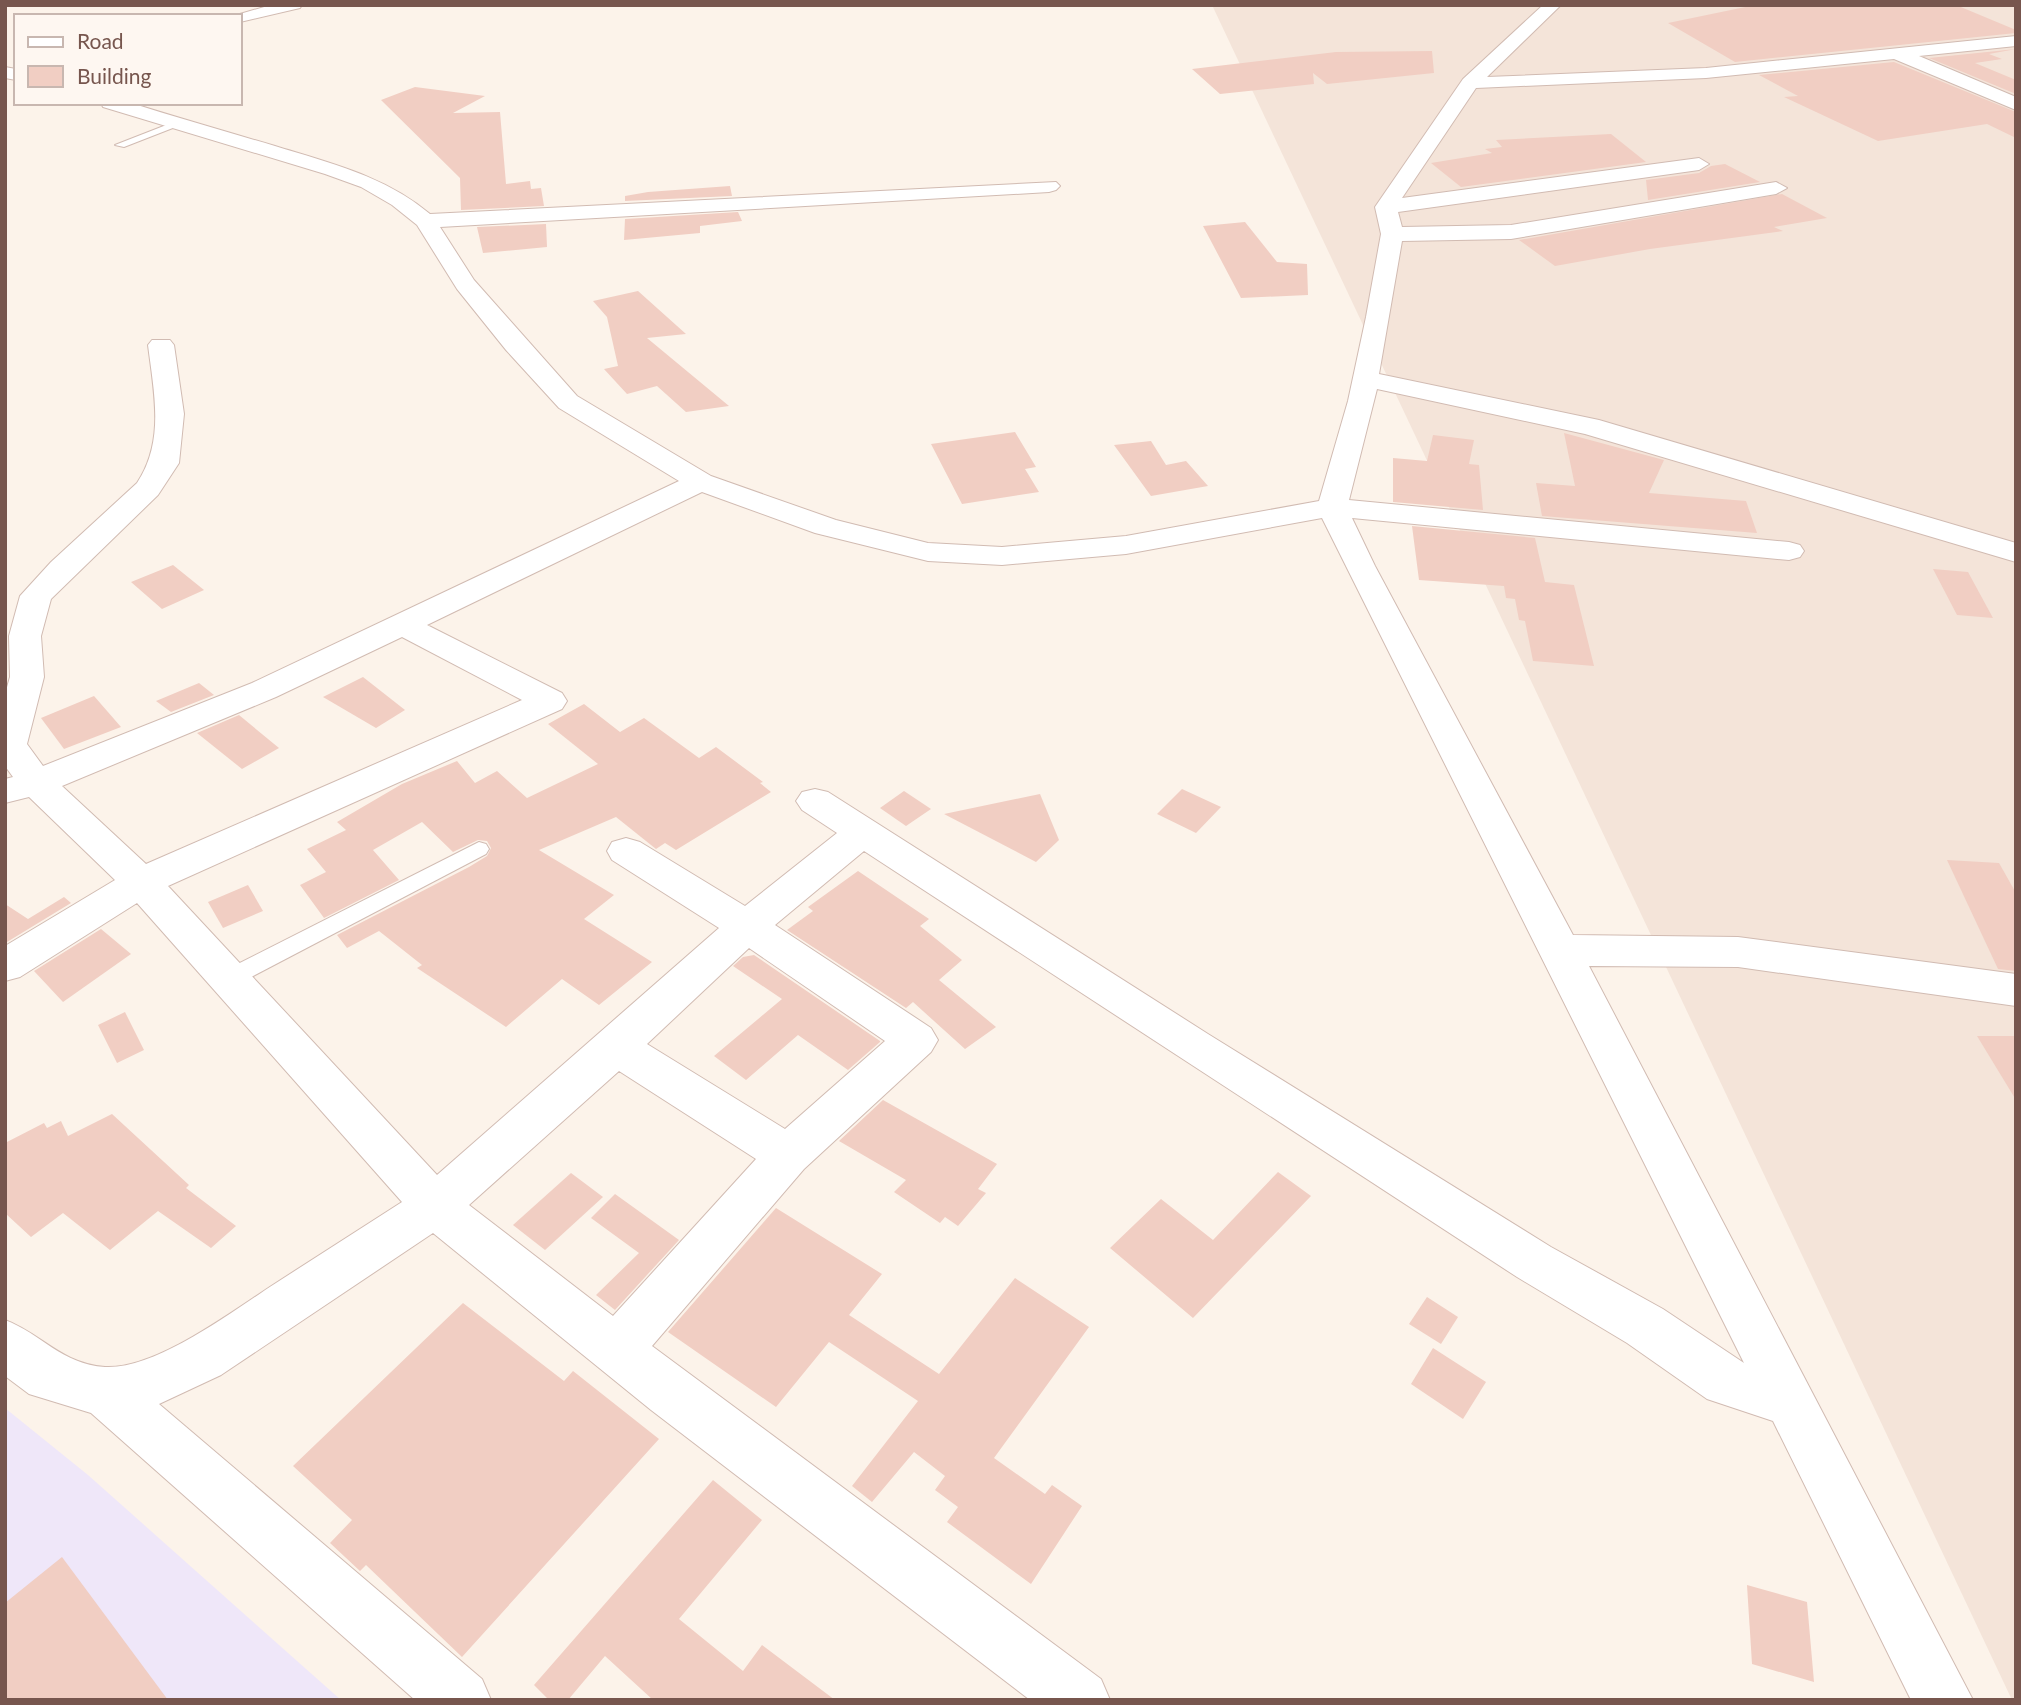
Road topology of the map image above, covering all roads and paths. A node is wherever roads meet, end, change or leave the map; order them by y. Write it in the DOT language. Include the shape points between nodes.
graph roads {
  1 [pos="294,5"];
  2 [pos="1555,6"];
  3 [pos="242,18"];
  4 [pos="2016,41"];
  5 [pos="1896,54"];
  6 [pos="1470,83"];
  7 [pos="2016,104"];
  8 [pos="116,105"];
  9 [pos="178,124"];
  10 [pos="120,145"];
  11 [pos="1699,164"];
  12 [pos="1049,186"];
  13 [pos="1776,188"];
  14 [pos="1386,207"];
  15 [pos="425,221"];
  16 [pos="1392,234"];
  17 [pos="161,345"];
  18 [pos="1365,379"];
  19 [pos="701,482"];
  20 [pos="1332,507"];
  21 [pos="1789,551"];
  22 [pos="2016,553"];
  23 [pos="405,626"];
  24 [pos="21,787"];
  25 [pos="815,801"];
  26 [pos="863,832"];
  27 [pos="479,849"];
  28 [pos="626,851"];
  29 [pos="141,881"];
  30 [pos="747,926"];
  31 [pos="1559,950"];
  32 [pos="5,966"];
  33 [pos="228,979"];
  34 [pos="2016,990"];
  35 [pos="615,1047"];
  36 [pos="788,1154"];
  37 [pos="435,1206"];
  38 [pos="5,1344"];
  39 [pos="616,1349"];
  40 [pos="106,1392"];
  41 [pos="1788,1401"];
  42 [pos="461,1700"];
  43 [pos="1080,1700"];
  44 [pos="1943,1700"];
  1 -- 3 [label="street"];
  2 -- 6 [label="street"];
  4 -- 5 [label="street"];
  5 -- 6 [label="street" via="1706,73"];
  5 -- 7 [label="street"];
  6 -- 14 [label="street"];
  8 -- 9 [label="street"];
  9 -- 10 [label="lane"];
  9 -- 15 [label="street" via="368,183 400,200"];
  11 -- 14 [label="street"];
  12 -- 15 [label="street"];
  13 -- 16 [label="street" via="1548,227"];
  14 -- 16 [label="street"];
  15 -- 19 [label="street" via="465,284 568,402"];
  16 -- 18 [label="street"];
  17 -- 24 [label="street" via="170,414 165,464 148,489 36,596 25,636 27,677 9,745"];
  18 -- 20 [label="street"];
  18 -- 22 [label="street" via="1589,426"];
  19 -- 20 [label="street" via="866,538 928,552 989,556 1126,545"];
  19 -- 23 [label="street"];
  20 -- 21 [label="street"];
  20 -- 31 [label="street"];
  23 -- 24 [label="street" via="264,690"];
  23 -- 29 [label="street" via="550,701"];
  24 -- 29 [label="street"];
  25 -- 26 [label="street"];
  26 -- 30 [label="street"];
  26 -- 41 [label="street" via="1534,1262 1645,1326 1726,1382"];
  27 -- 33 [label="lane"];
  28 -- 30 [label="street"];
  29 -- 32 [label="street"];
  29 -- 33 [label="street"];
  30 -- 35 [label="street"];
  30 -- 36 [label="street" via="916,1040"];
  31 -- 34 [label="street" via="1738,952"];
  31 -- 41 [label="street"];
  33 -- 37 [label="street"];
  35 -- 36 [label="street"];
  35 -- 37 [label="street"];
  36 -- 39 [label="street"];
  37 -- 39 [label="street"];
  37 -- 40 [label="street" via="203,1358 150,1383"];
  38 -- 40 [label="street" via="47,1377"];
  39 -- 43 [label="street"];
  40 -- 42 [label="street"];
  41 -- 44 [label="street"];
}
